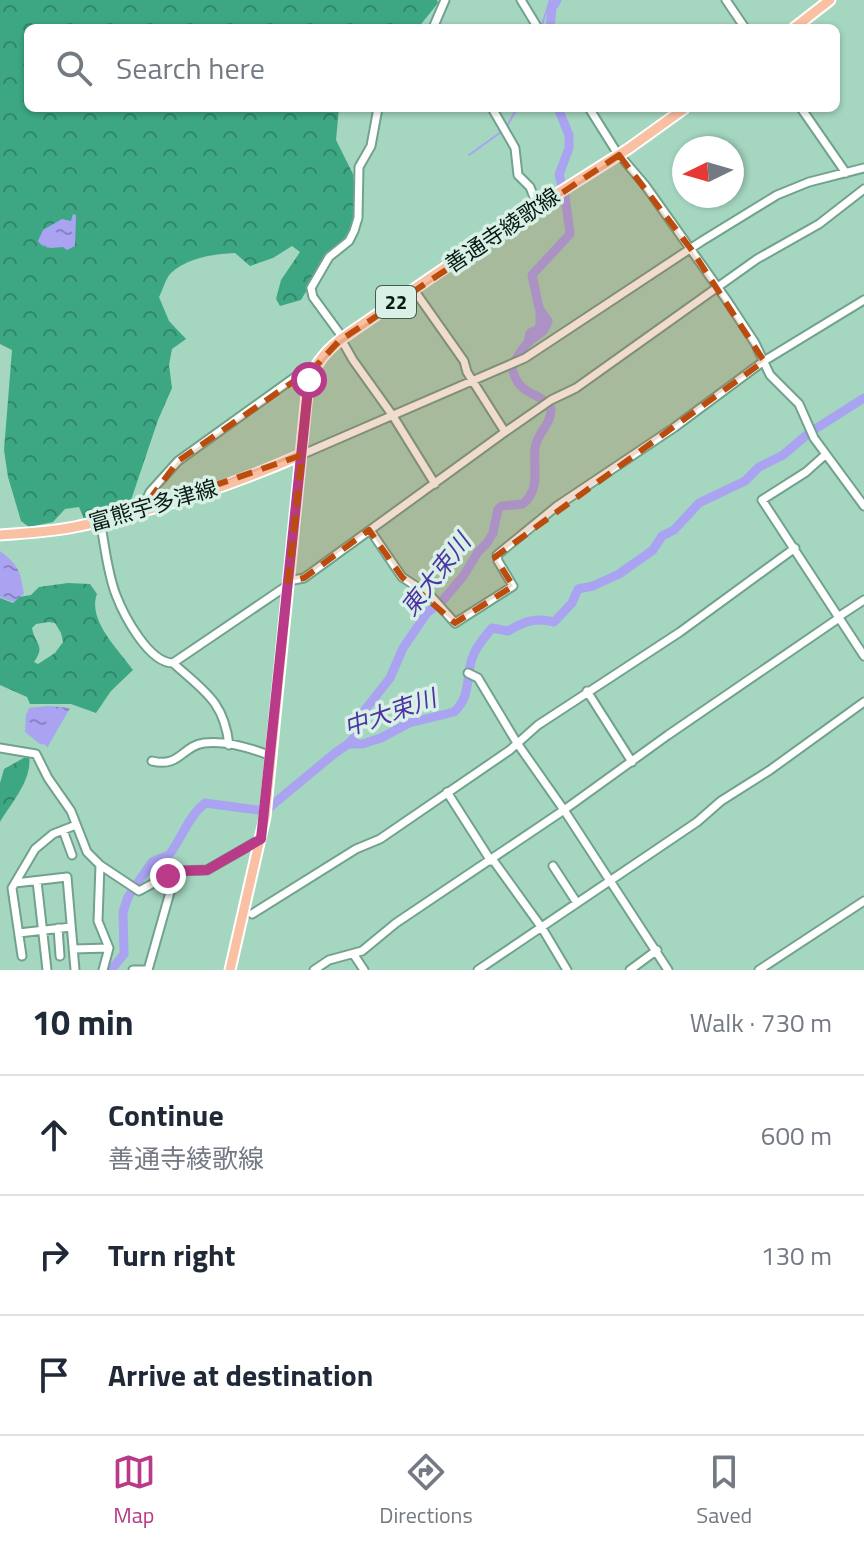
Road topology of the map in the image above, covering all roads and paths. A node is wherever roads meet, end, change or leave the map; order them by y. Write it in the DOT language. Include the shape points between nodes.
graph roads {
  1 [pos="445,0"];
  2 [pos="521,0"];
  3 [pos="726,0"];
  4 [pos="830,0"];
  5 [pos="435,24"];
  6 [pos="536,24"];
  7 [pos="742,24"];
  8 [pos="799,24"];
  9 [pos="377,112"];
  10 [pos="494,112"];
  11 [pos="592,112"];
  12 [pos="679,112"];
  13 [pos="804,112"];
  14 [pos="619,155"];
  15 [pos="864,168"];
  16 [pos="846,173"];
  17 [pos="864,189"];
  18 [pos="537,205"];
  19 [pos="691,249"];
  20 [pos="718,288"];
  21 [pos="414,290"];
  22 [pos="864,300"];
  23 [pos="342,339"];
  24 [pos="764,361"];
  25 [pos="316,366"];
  26 [pos="474,383"];
  27 [pos="393,416"];
  28 [pos="505,432"];
  29 [pos="301,455"];
  30 [pos="825,455"];
  31 [pos="435,484"];
  32 [pos="864,506"];
  33 [pos="141,511"];
  34 [pos="100,521"];
  35 [pos="370,530"];
  36 [pos="0,535"];
  37 [pos="795,548"];
  38 [pos="288,583"];
  39 [pos="864,600"];
  40 [pos="838,618"];
  41 [pos="864,656"];
  42 [pos="173,663"];
  43 [pos="470,673"];
  44 [pos="587,691"];
  45 [pos="864,702"];
  46 [pos="517,743"];
  47 [pos="229,745"];
  48 [pos="0,748"];
  49 [pos="271,756"];
  50 [pos="152,761"];
  51 [pos="631,761"];
  52 [pos="447,792"];
  53 [pos="563,809"];
  54 [pos="76,825"];
  55 [pos="63,830"];
  56 [pos="261,839"];
  57 [pos="72,855"];
  58 [pos="491,860"];
  59 [pos="100,865"];
  60 [pos="553,866"];
  61 [pos="176,871"];
  62 [pos="37,881"];
  63 [pos="611,881"];
  64 [pos="15,883"];
  65 [pos="864,901"];
  66 [pos="577,903"];
  67 [pos="252,914"];
  68 [pos="71,927"];
  69 [pos="58,928"];
  70 [pos="542,928"];
  71 [pos="42,930"];
  72 [pos="19,933"];
  73 [pos="109,948"];
  74 [pos="73,949"];
  75 [pos="657,950"];
  76 [pos="22,956"];
  77 [pos="60,956"];
  78 [pos="355,956"];
  79 [pos="47,970"];
  80 [pos="75,970"];
  81 [pos="103,970"];
  82 [pos="133,970"];
  83 [pos="148,970"];
  84 [pos="230,970"];
  85 [pos="314,970"];
  86 [pos="364,970"];
  87 [pos="478,970"];
  88 [pos="567,970"];
  89 [pos="630,970"];
  90 [pos="668,970"];
  91 [pos="759,970"];
  1 -- 5 [label="street"];
  2 -- 6 [label="street"];
  3 -- 7 [label="street"];
  4 -- 8 [label="main road"];
  9 -- 23 [label="street" via="371,146 359,167 354,231 329,257 311,288"];
  10 -- 18 [label="street" via="515,148 518,175"];
  11 -- 14 [label="street"];
  12 -- 14 [label="main road, 善通寺綾歌線 / 22"];
  13 -- 16 [label="street"];
  14 -- 18 [label="main road, 善通寺綾歌線 / 22"];
  14 -- 19 [label="street"];
  15 -- 16 [label="street"];
  16 -- 19 [label="street" via="777,195"];
  17 -- 20 [label="street"];
  18 -- 21 [label="main road, 善通寺綾歌線 / 22"];
  19 -- 20 [label="street"];
  19 -- 26 [label="street" via="525,358"];
  20 -- 24 [label="street"];
  20 -- 28 [label="street"];
  21 -- 23 [label="main road, 善通寺綾歌線 / 22"];
  21 -- 26 [label="street"];
  22 -- 24 [label="street"];
  23 -- 25 [label="main road, 善通寺綾歌線 / 22"];
  23 -- 27 [label="street"];
  24 -- 30 [label="street" via="770,375 799,404"];
  24 -- 35 [label="street" via="557,506 497,555 513,586 455,623 402,577"];
  25 -- 29 [label="main road, 善通寺綾歌線 / 22" via="309,380"];
  25 -- 33 [label="street" via="178,461 150,492"];
  26 -- 27 [label="street"];
  26 -- 28 [label="street"];
  27 -- 29 [label="street"];
  27 -- 31 [label="street"];
  28 -- 31 [label="street"];
  29 -- 33 [label="main road, 富熊宇多津線"];
  29 -- 38 [label="main road, 善通寺綾歌線 / 22"];
  30 -- 32 [label="street"];
  30 -- 37 [label="street" via="762,500"];
  31 -- 35 [label="street"];
  33 -- 34 [label="main road, 富熊宇多津線"];
  34 -- 36 [label="main road, 富熊宇多津線"];
  34 -- 42 [label="street" via="124,612 151,654"];
  35 -- 38 [label="street" via="304,578"];
  37 -- 40 [label="street"];
  37 -- 44 [label="street" via="680,632"];
  38 -- 42 [label="street"];
  38 -- 49 [label="main road, 善通寺綾歌線 / 22"];
  39 -- 40 [label="street"];
  40 -- 41 [label="street"];
  40 -- 51 [label="street"];
  42 -- 47 [label="street" via="223,713"];
  43 -- 46 [label="street"];
  44 -- 46 [label="street"];
  44 -- 51 [label="street"];
  45 -- 63 [label="street"];
  46 -- 52 [label="street"];
  46 -- 53 [label="street"];
  47 -- 49 [label="street"];
  47 -- 50 [label="street" via="204,743 172,762"];
  48 -- 54 [label="street" via="36,754"];
  49 -- 56 [label="main road, 善通寺綾歌線 / 22"];
  51 -- 53 [label="street"];
  52 -- 58 [label="street"];
  52 -- 67 [label="street" via="380,839"];
  53 -- 58 [label="street"];
  53 -- 63 [label="street"];
  54 -- 55 [label="street"];
  54 -- 59 [label="street" via="87,852"];
  55 -- 57 [label="street"];
  55 -- 64 [label="street" via="35,849"];
  56 -- 61 [label="street" via="207,870"];
  56 -- 84 [label="main road, 善通寺綾歌線 / 22"];
  58 -- 70 [label="street"];
  58 -- 78 [label="street"];
  59 -- 61 [label="street" via="144,890"];
  59 -- 73 [label="street" via="98,921"];
  60 -- 66 [label="street"];
  61 -- 83 [label="street"];
  62 -- 64 [label="street"];
  62 -- 68 [label="street" via="67,877"];
  62 -- 71 [label="street"];
  63 -- 66 [label="street"];
  63 -- 75 [label="street"];
  64 -- 72 [label="street"];
  65 -- 91 [label="street"];
  66 -- 70 [label="street"];
  68 -- 69 [label="street"];
  68 -- 74 [label="street"];
  69 -- 71 [label="street"];
  69 -- 77 [label="street"];
  70 -- 87 [label="street"];
  70 -- 88 [label="street"];
  71 -- 72 [label="street"];
  71 -- 79 [label="street"];
  72 -- 76 [label="street"];
  73 -- 74 [label="street"];
  73 -- 81 [label="street"];
  74 -- 80 [label="street"];
  75 -- 89 [label="street"];
  75 -- 90 [label="street"];
  78 -- 85 [label="street" via="329,960"];
  78 -- 86 [label="street"];
  82 -- 83 [label="street"];
}
